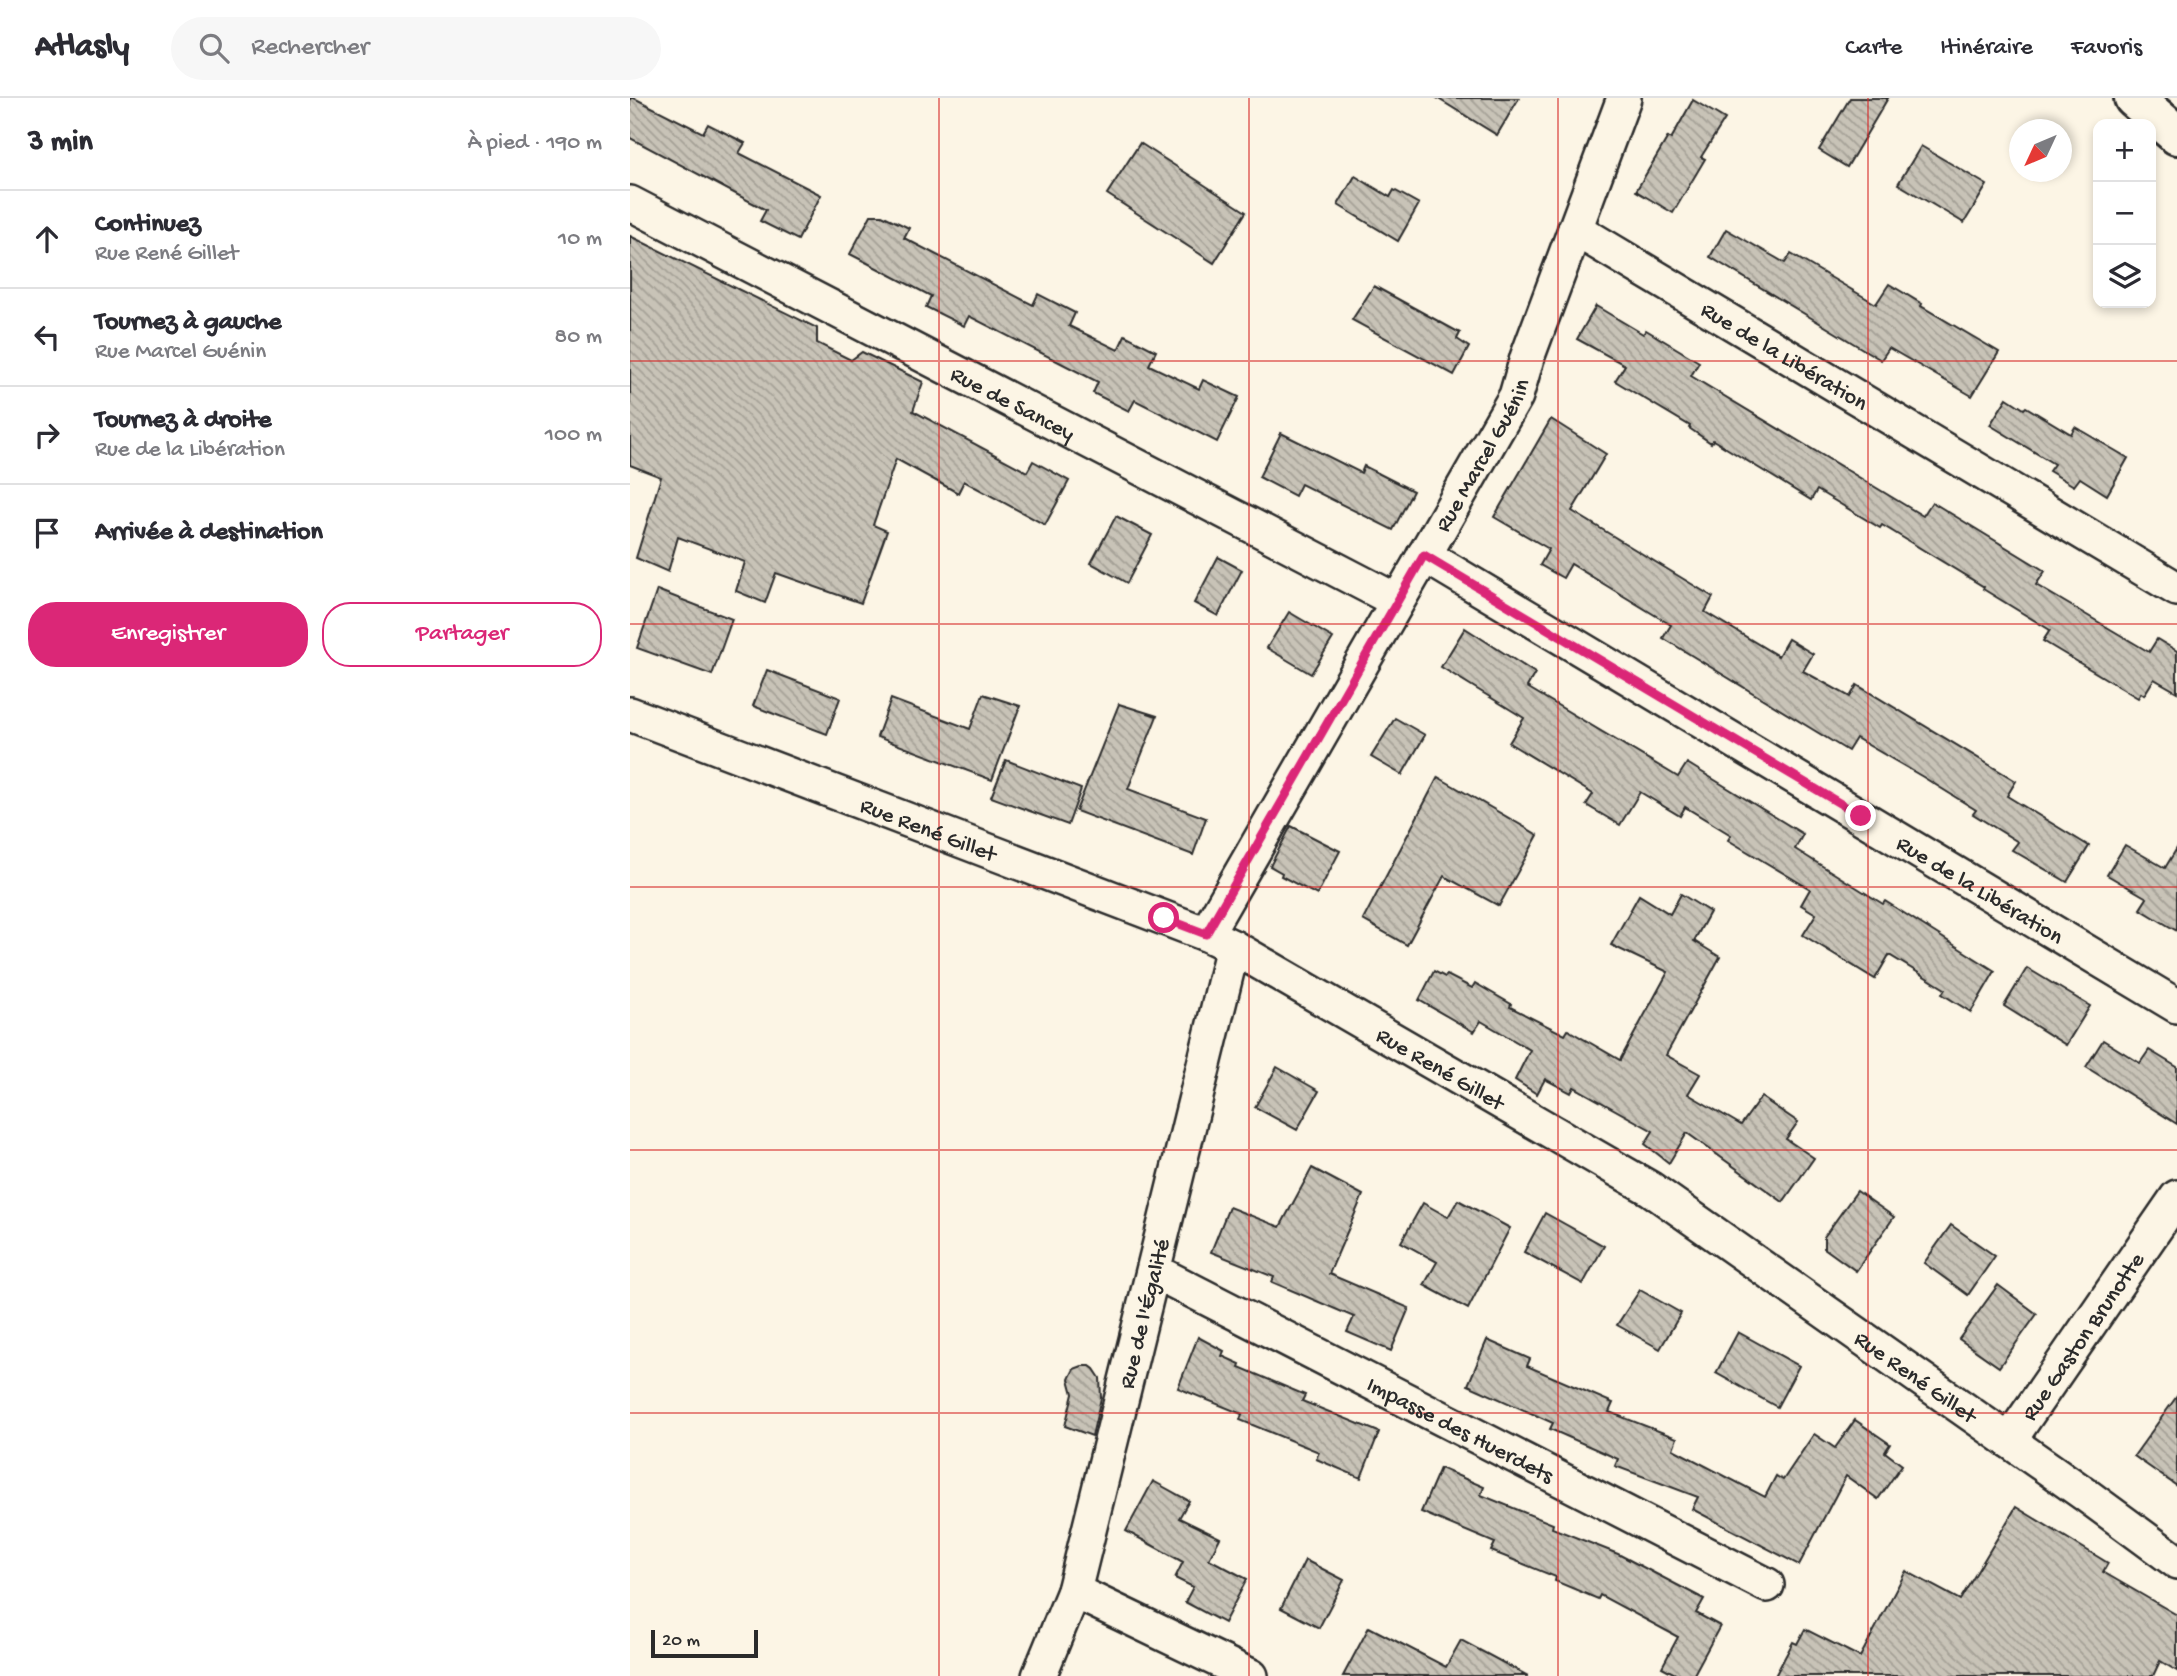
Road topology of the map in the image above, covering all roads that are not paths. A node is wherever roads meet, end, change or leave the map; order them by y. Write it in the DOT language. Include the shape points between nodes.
graph roads {
  1 [pos="1624,98"];
  2 [pos="2134,98"];
  3 [pos="2177,135"];
  4 [pos="630,203"];
  5 [pos="1575,229"];
  6 [pos="1424,555"];
  7 [pos="2177,589"];
  8 [pos="1397,601"];
  9 [pos="630,714"];
  10 [pos="1219,941"];
  11 [pos="2177,1006"];
  12 [pos="2177,1197"];
  13 [pos="1154,1271"];
  14 [pos="2009,1441"];
  15 [pos="2177,1562"];
  16 [pos="1767,1585"];
  17 [pos="1074,1591"];
  18 [pos="1039,1676"];
  19 [pos="1251,1676"];
  1 -- 5 [label="street, Rue Marcel Guénin"];
  2 -- 3 [label="street"];
  4 -- 8 [label="street, Rue de Sancey"];
  5 -- 6 [label="street, Rue Marcel Guénin" via="1516,396"];
  5 -- 7 [label="street, Rue de la Libération"];
  6 -- 8 [label="street, Rue Marcel Guénin"];
  6 -- 11 [label="street, Rue de la Libération"];
  8 -- 10 [label="street, Rue Marcel Guénin"];
  9 -- 10 [label="street, Rue René Gillet"];
  10 -- 13 [label="street, Rue de l'Égalité"];
  10 -- 14 [label="street, Rue René Gillet" via="1651,1189"];
  12 -- 14 [label="street, Rue Gaston Brunotte"];
  13 -- 16 [label="street, Impasse des Huerdets"];
  13 -- 17 [label="street, Rue de l'Égalité"];
  14 -- 15 [label="street, Rue René Gillet"];
  17 -- 18 [label="street, Rue de l'Égalité"];
  17 -- 19 [label="street"];
}
